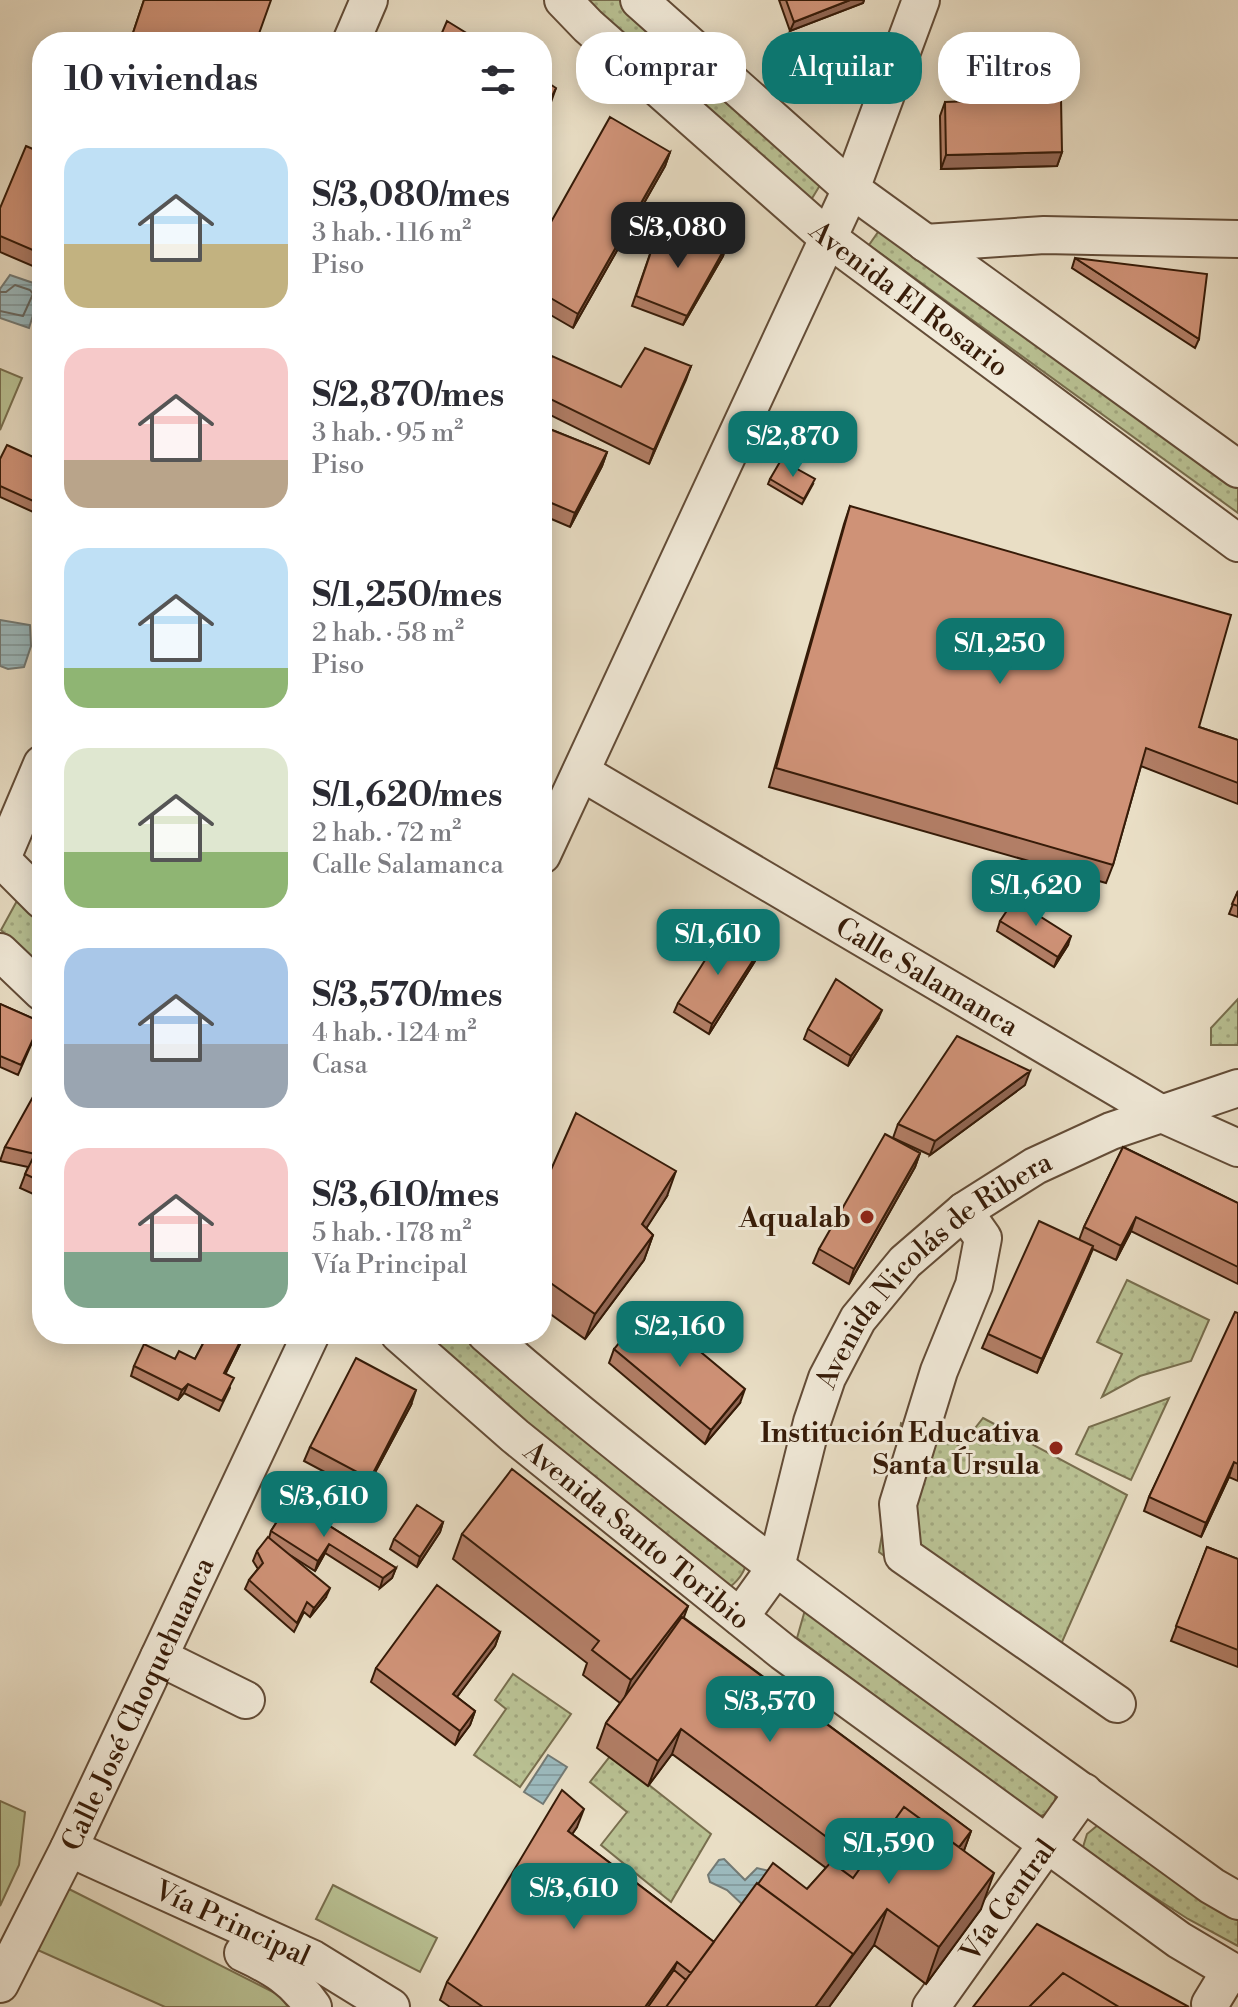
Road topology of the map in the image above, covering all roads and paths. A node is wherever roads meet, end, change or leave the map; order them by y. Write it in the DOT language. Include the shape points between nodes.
graph roads {
  1 [pos="369,0"];
  2 [pos="563,0"];
  3 [pos="639,0"];
  4 [pos="921,0"];
  5 [pos="355,32"];
  6 [pos="851,189"];
  7 [pos="1044,235"];
  8 [pos="828,238"];
  9 [pos="1238,239"];
  10 [pos="925,243"];
  11 [pos="993,293"];
  12 [pos="1238,469"];
  13 [pos="1238,543"];
  14 [pos="581,772"];
  15 [pos="32,787"];
  16 [pos="552,834"];
  17 [pos="0,860"];
  18 [pos="32,890"];
  19 [pos="0,952"];
  20 [pos="32,982"];
  21 [pos="1238,1088"];
  22 [pos="1160,1113"];
  23 [pos="1238,1148"];
  24 [pos="964,1211"];
  25 [pos="306,1344"];
  26 [pos="410,1344"];
  27 [pos="497,1344"];
  28 [pos="776,1567"];
  29 [pos="739,1630"];
  30 [pos="159,1657"];
  31 [pos="246,1700"];
  32 [pos="1117,1704"];
  33 [pos="1084,1792"];
  34 [pos="1048,1844"];
  35 [pos="64,1857"];
  36 [pos="1238,1901"];
  37 [pos="1234,1973"];
  38 [pos="0,1984"];
  39 [pos="381,2000"];
  40 [pos="1210,2004"];
  41 [pos="313,2007"];
  42 [pos="330,2007"];
  43 [pos="931,2007"];
  1 -- 5 [label="street"];
  2 -- 8 [label="street, Avenida El Rosario"];
  3 -- 6 [label="street, Avenida El Rosario"];
  4 -- 6 [label="street"];
  6 -- 8 [label="street"];
  6 -- 10 [label="street, Avenida El Rosario"];
  7 -- 9 [label="street"];
  7 -- 10 [label="street"];
  7 -- 11 [label="street" via="1011,261"];
  8 -- 13 [label="street, Avenida El Rosario"];
  8 -- 14 [label="street"];
  10 -- 11 [label="street, Avenida El Rosario"];
  11 -- 12 [label="street, Avenida El Rosario"];
  14 -- 16 [label="street"];
  14 -- 22 [label="street, Calle Salamanca"];
  15 -- 17 [label="street"];
  17 -- 18 [label="street"];
  19 -- 20 [label="street"];
  21 -- 22 [label="street, Avenida Nicolás de Ribera"];
  22 -- 23 [label="street, Calle Salamanca"];
  22 -- 24 [label="street, Avenida Nicolás de Ribera" via="1069,1149"];
  24 -- 28 [label="street, Avenida Nicolás de Ribera" via="887,1281 843,1343 812,1422"];
  24 -- 32 [label="street" via="983,1238 974,1285 939,1371 898,1504 903,1555"];
  25 -- 30 [label="street, Calle José Choquehuanca"];
  26 -- 29 [label="street, Avenida Santo Toribio"];
  27 -- 28 [label="street, Avenida Santo Toribio"];
  28 -- 29 [label="street, Avenida Nicolás de Ribera"];
  28 -- 33 [label="street, Avenida Santo Toribio"];
  29 -- 34 [label="street, Avenida Santo Toribio"];
  30 -- 31 [label="street"];
  30 -- 35 [label="street, Calle José Choquehuanca"];
  33 -- 34 [label="street, Vía Central"];
  33 -- 36 [label="street, Avenida Santo Toribio"];
  34 -- 37 [label="street, Avenida Santo Toribio" via="1179,1940"];
  34 -- 43 [label="street, Vía Central"];
  35 -- 38 [label="street, Calle José Choquehuanca"];
  35 -- 39 [label="street, Vía Principal" via="313,1959"];
  35 -- 41 [label="street" via="274,1967"];
  37 -- 40 [label="street"];
  39 -- 42 [label="street" via="355,1990 336,1998"];
}
